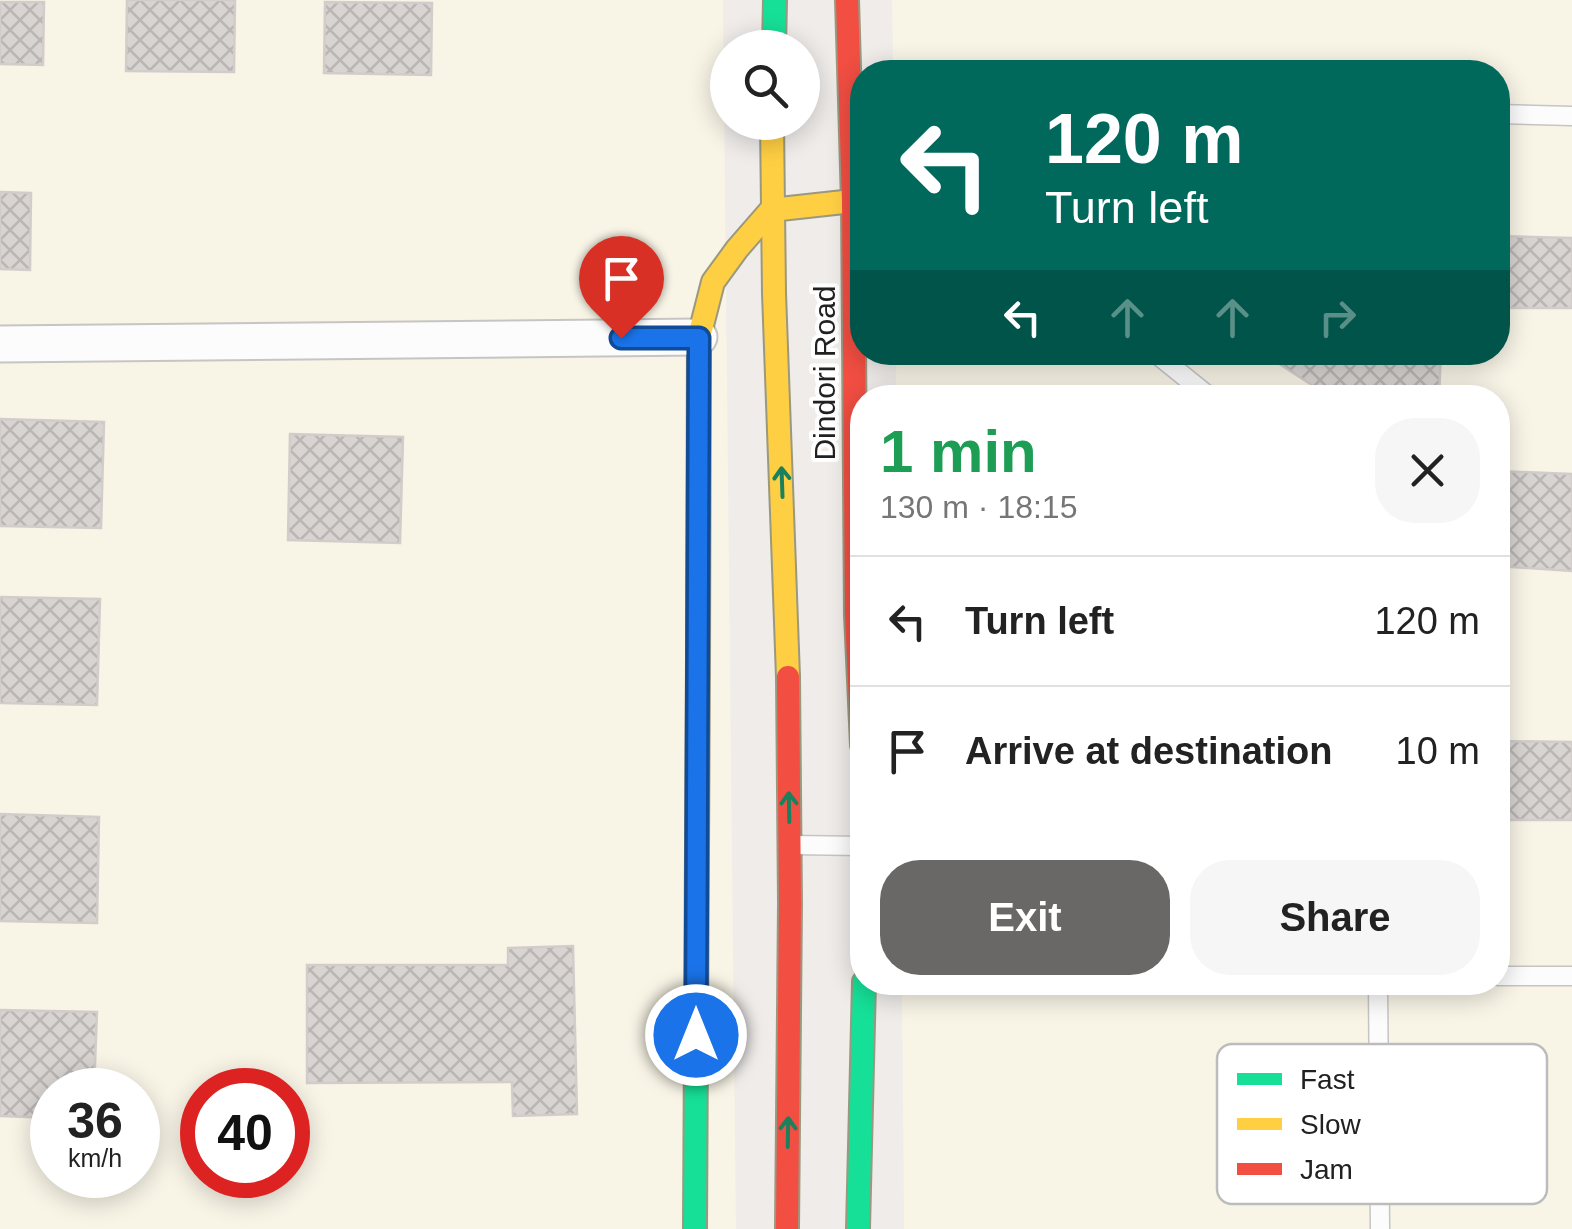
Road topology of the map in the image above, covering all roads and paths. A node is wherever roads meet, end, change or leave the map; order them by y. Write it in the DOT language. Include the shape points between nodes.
graph roads {
  1 [pos="774,0"];
  2 [pos="847,0"];
  3 [pos="774,30"];
  4 [pos="850,60"];
  5 [pos="1510,114"];
  6 [pos="1572,116"];
  7 [pos="772,140"];
  8 [pos="850,203"];
  9 [pos="771,210"];
  10 [pos="699,338"];
  11 [pos="0,344"];
  12 [pos="1170,365"];
  13 [pos="1194,385"];
  14 [pos="790,846"];
  15 [pos="850,846"];
  16 [pos="1510,976"];
  17 [pos="1572,976"];
  18 [pos="864,995"];
  19 [pos="1378,995"];
  20 [pos="1379,1044"];
  21 [pos="1380,1204"];
  22 [pos="694,1229"];
  23 [pos="787,1229"];
  24 [pos="858,1229"];
  25 [pos="1380,1229"];
  1 -- 3 [label="main road"];
  2 -- 4 [label="main road, Dindori Road"];
  5 -- 6 [label="lane"];
  7 -- 9 [label="main road"];
  8 -- 9 [label="main road"];
  9 -- 10 [label="main road" via="713,282"];
  14 -- 9 [label="main road, one-way"];
  10 -- 11 [label="street"];
  10 -- 22 [label="main road"];
  12 -- 13 [label="lane"];
  14 -- 15 [label="lane"];
  23 -- 14 [label="main road, one-way"];
  16 -- 17 [label="lane"];
  18 -- 24 [label="main road"];
  19 -- 20 [label="lane"];
  21 -- 25 [label="lane"];
}
